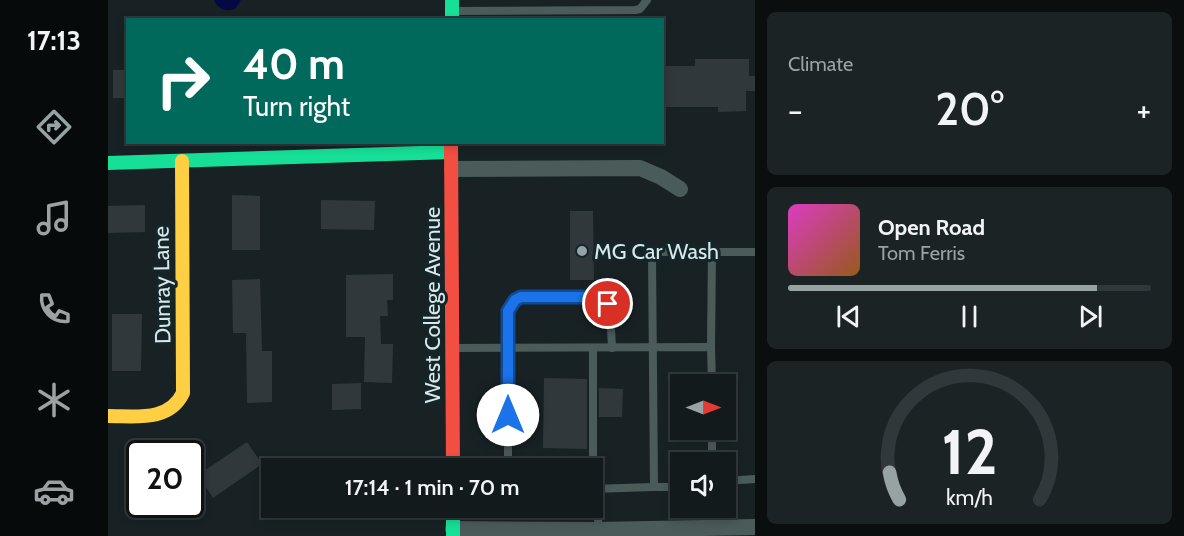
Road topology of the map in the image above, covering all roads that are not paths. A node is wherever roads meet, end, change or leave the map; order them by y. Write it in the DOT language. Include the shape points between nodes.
graph roads {
  1 [pos="647,0"];
  2 [pos="452,10"];
  3 [pos="451,147"];
  4 [pos="182,161"];
  5 [pos="108,163"];
  6 [pos="452,169"];
  7 [pos="680,189"];
  8 [pos="712,252"];
  9 [pos="755,252"];
  10 [pos="653,347"];
  11 [pos="711,347"];
  12 [pos="453,348"];
  13 [pos="508,348"];
  14 [pos="592,348"];
  15 [pos="612,348"];
  16 [pos="712,374"];
  17 [pos="108,416"];
  18 [pos="453,458"];
  19 [pos="507,458"];
  20 [pos="594,458"];
  21 [pos="755,479"];
  22 [pos="736,480"];
  23 [pos="654,487"];
  24 [pos="670,487"];
  25 [pos="603,489"];
  26 [pos="597,518"];
  27 [pos="712,518"];
  28 [pos="755,527"];
  29 [pos="712,528"];
  30 [pos="598,530"];
  31 [pos="453,532"];
  1 -- 2 [label="lane" via="635,10"];
  3 -- 4 [label="street"];
  3 -- 6 [label="street, West College Avenue"];
  4 -- 5 [label="street"];
  4 -- 17 [label="street, Dunray Lane" via="185,381 181,400 167,413"];
  6 -- 7 [label="street" via="640,168"];
  6 -- 12 [label="street, West College Avenue"];
  8 -- 9 [label="lane"];
  8 -- 10 [label="lane" via="652,255"];
  8 -- 11 [label="lane"];
  10 -- 11 [label="lane"];
  10 -- 15 [label="lane"];
  10 -- 23 [label="lane"];
  11 -- 16 [label="lane"];
  12 -- 13 [label="lane"];
  12 -- 18 [label="street, West College Avenue"];
  13 -- 14 [label="lane"];
  13 -- 15 [label="lane" via="508,311 515,300 597,297 610,310"];
  13 -- 19 [label="lane"];
  14 -- 15 [label="lane"];
  14 -- 20 [label="lane"];
  21 -- 22 [label="lane"];
  23 -- 24 [label="lane"];
  23 -- 25 [label="lane"];
  26 -- 30 [label="lane"];
  27 -- 29 [label="lane"];
  28 -- 29 [label="street"];
  29 -- 30 [label="street"];
  30 -- 31 [label="street"];
}
